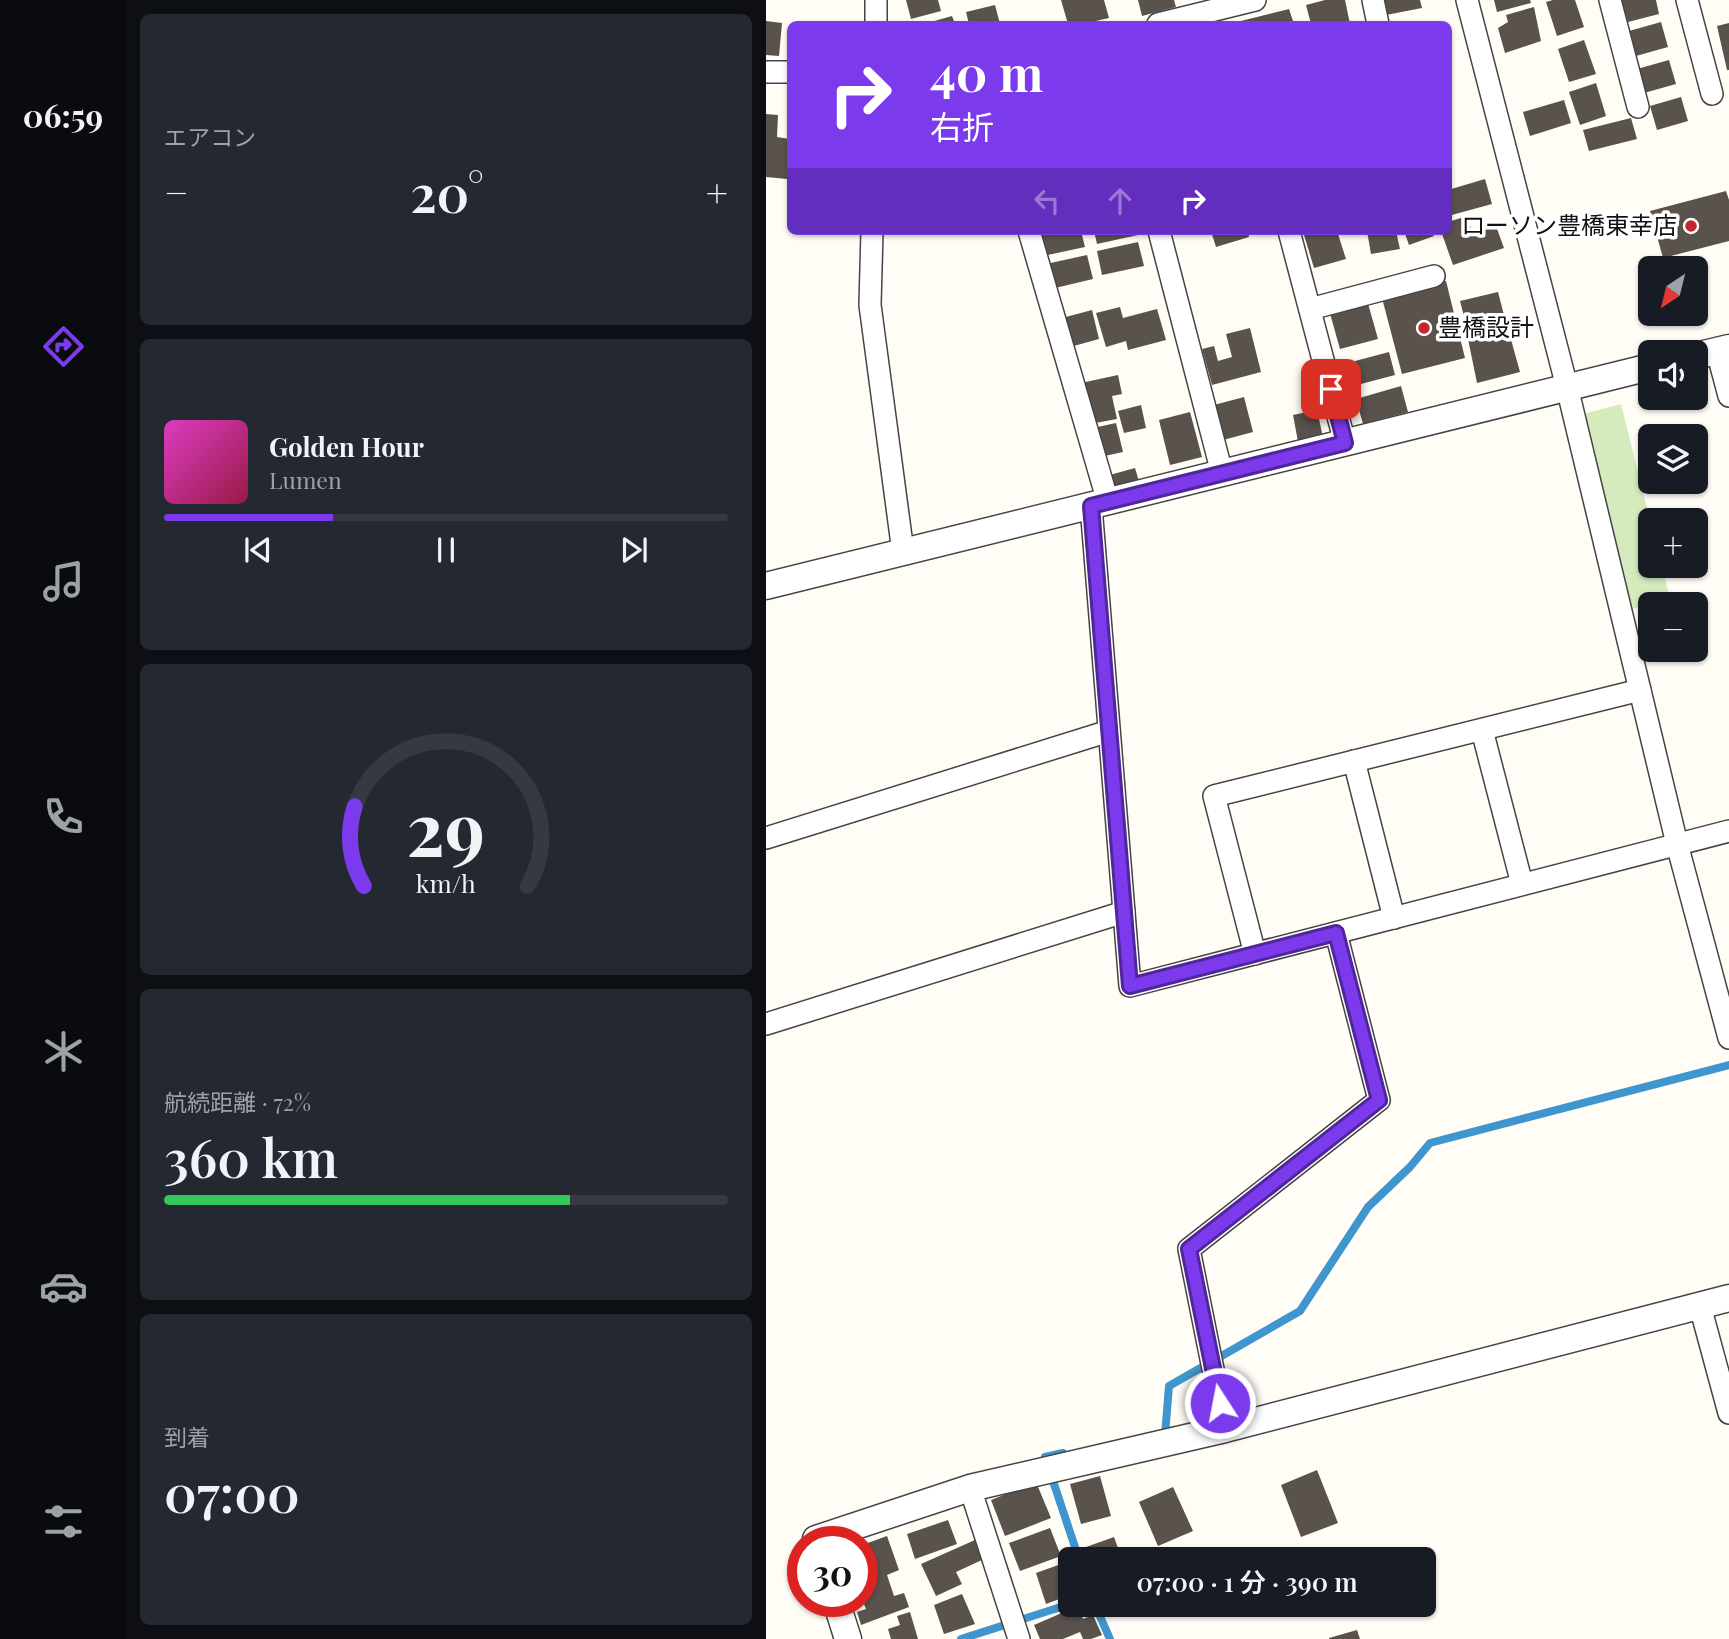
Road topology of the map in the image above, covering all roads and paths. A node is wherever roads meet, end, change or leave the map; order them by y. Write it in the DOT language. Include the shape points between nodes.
graph roads {
  1 [pos="876,0"];
  2 [pos="1255,0"];
  3 [pos="1373,0"];
  4 [pos="1467,0"];
  5 [pos="1610,0"];
  6 [pos="1687,0"];
  7 [pos="1231,16"];
  8 [pos="876,21"];
  9 [pos="1185,21"];
  10 [pos="1377,21"];
  11 [pos="766,72"];
  12 [pos="787,72"];
  13 [pos="1712,94"];
  14 [pos="1638,107"];
  15 [pos="872,235"];
  16 [pos="1029,235"];
  17 [pos="1160,235"];
  18 [pos="1290,235"];
  19 [pos="1434,276"];
  20 [pos="1310,309"];
  21 [pos="1713,351"];
  22 [pos="1638,370"];
  23 [pos="1567,387"];
  24 [pos="1728,396"];
  25 [pos="1345,443"];
  26 [pos="1222,473"];
  27 [pos="1099,504"];
  28 [pos="903,552"];
  29 [pos="766,586"];
  30 [pos="1640,690"];
  31 [pos="1109,730"];
  32 [pos="1482,730"];
  33 [pos="1354,761"];
  34 [pos="1728,831"];
  35 [pos="766,838"];
  36 [pos="1677,844"];
  37 [pos="1522,884"];
  38 [pos="1124,912"];
  39 [pos="1394,918"];
  40 [pos="1336,933"];
  41 [pos="1255,954"];
  42 [pos="766,1024"];
  43 [pos="1728,1038"];
  44 [pos="1728,1298"];
  45 [pos="1700,1306"];
  46 [pos="1728,1413"];
  47 [pos="1225,1429"];
  48 [pos="970,1488"];
  49 [pos="855,1526"];
  50 [pos="841,1617"];
  51 [pos="848,1639"];
  52 [pos="1019,1639"];
  1 -- 8 [label="street"];
  2 -- 7 [label="street"];
  3 -- 10 [label="street"];
  4 -- 23 [label="street"];
  5 -- 14 [label="street"];
  6 -- 13 [label="street"];
  7 -- 9 [label="street"];
  11 -- 12 [label="street"];
  15 -- 28 [label="street" via="870,305"];
  16 -- 27 [label="street"];
  17 -- 26 [label="street"];
  18 -- 20 [label="street"];
  19 -- 20 [label="street"];
  20 -- 25 [label="street"];
  21 -- 24 [label="street"];
  22 -- 23 [label="street"];
  23 -- 25 [label="street"];
  23 -- 30 [label="street"];
  25 -- 26 [label="street"];
  26 -- 27 [label="street"];
  27 -- 28 [label="street"];
  27 -- 31 [label="street"];
  28 -- 29 [label="street"];
  30 -- 32 [label="street"];
  30 -- 36 [label="street"];
  31 -- 35 [label="street"];
  31 -- 38 [label="street"];
  32 -- 33 [label="street"];
  32 -- 37 [label="street"];
  33 -- 39 [label="street"];
  33 -- 41 [label="street" via="1215,796"];
  34 -- 36 [label="street"];
  36 -- 37 [label="street"];
  36 -- 43 [label="street"];
  37 -- 39 [label="street"];
  38 -- 41 [label="street" via="1130,986"];
  38 -- 42 [label="street"];
  39 -- 40 [label="street"];
  40 -- 41 [label="street"];
  40 -- 47 [label="street" via="1379,1100 1189,1249"];
  44 -- 45 [label="street"];
  45 -- 46 [label="street"];
  45 -- 47 [label="street"];
  47 -- 48 [label="street"];
  48 -- 49 [label="street"];
  48 -- 52 [label="street"];
  50 -- 51 [label="street"];
}
